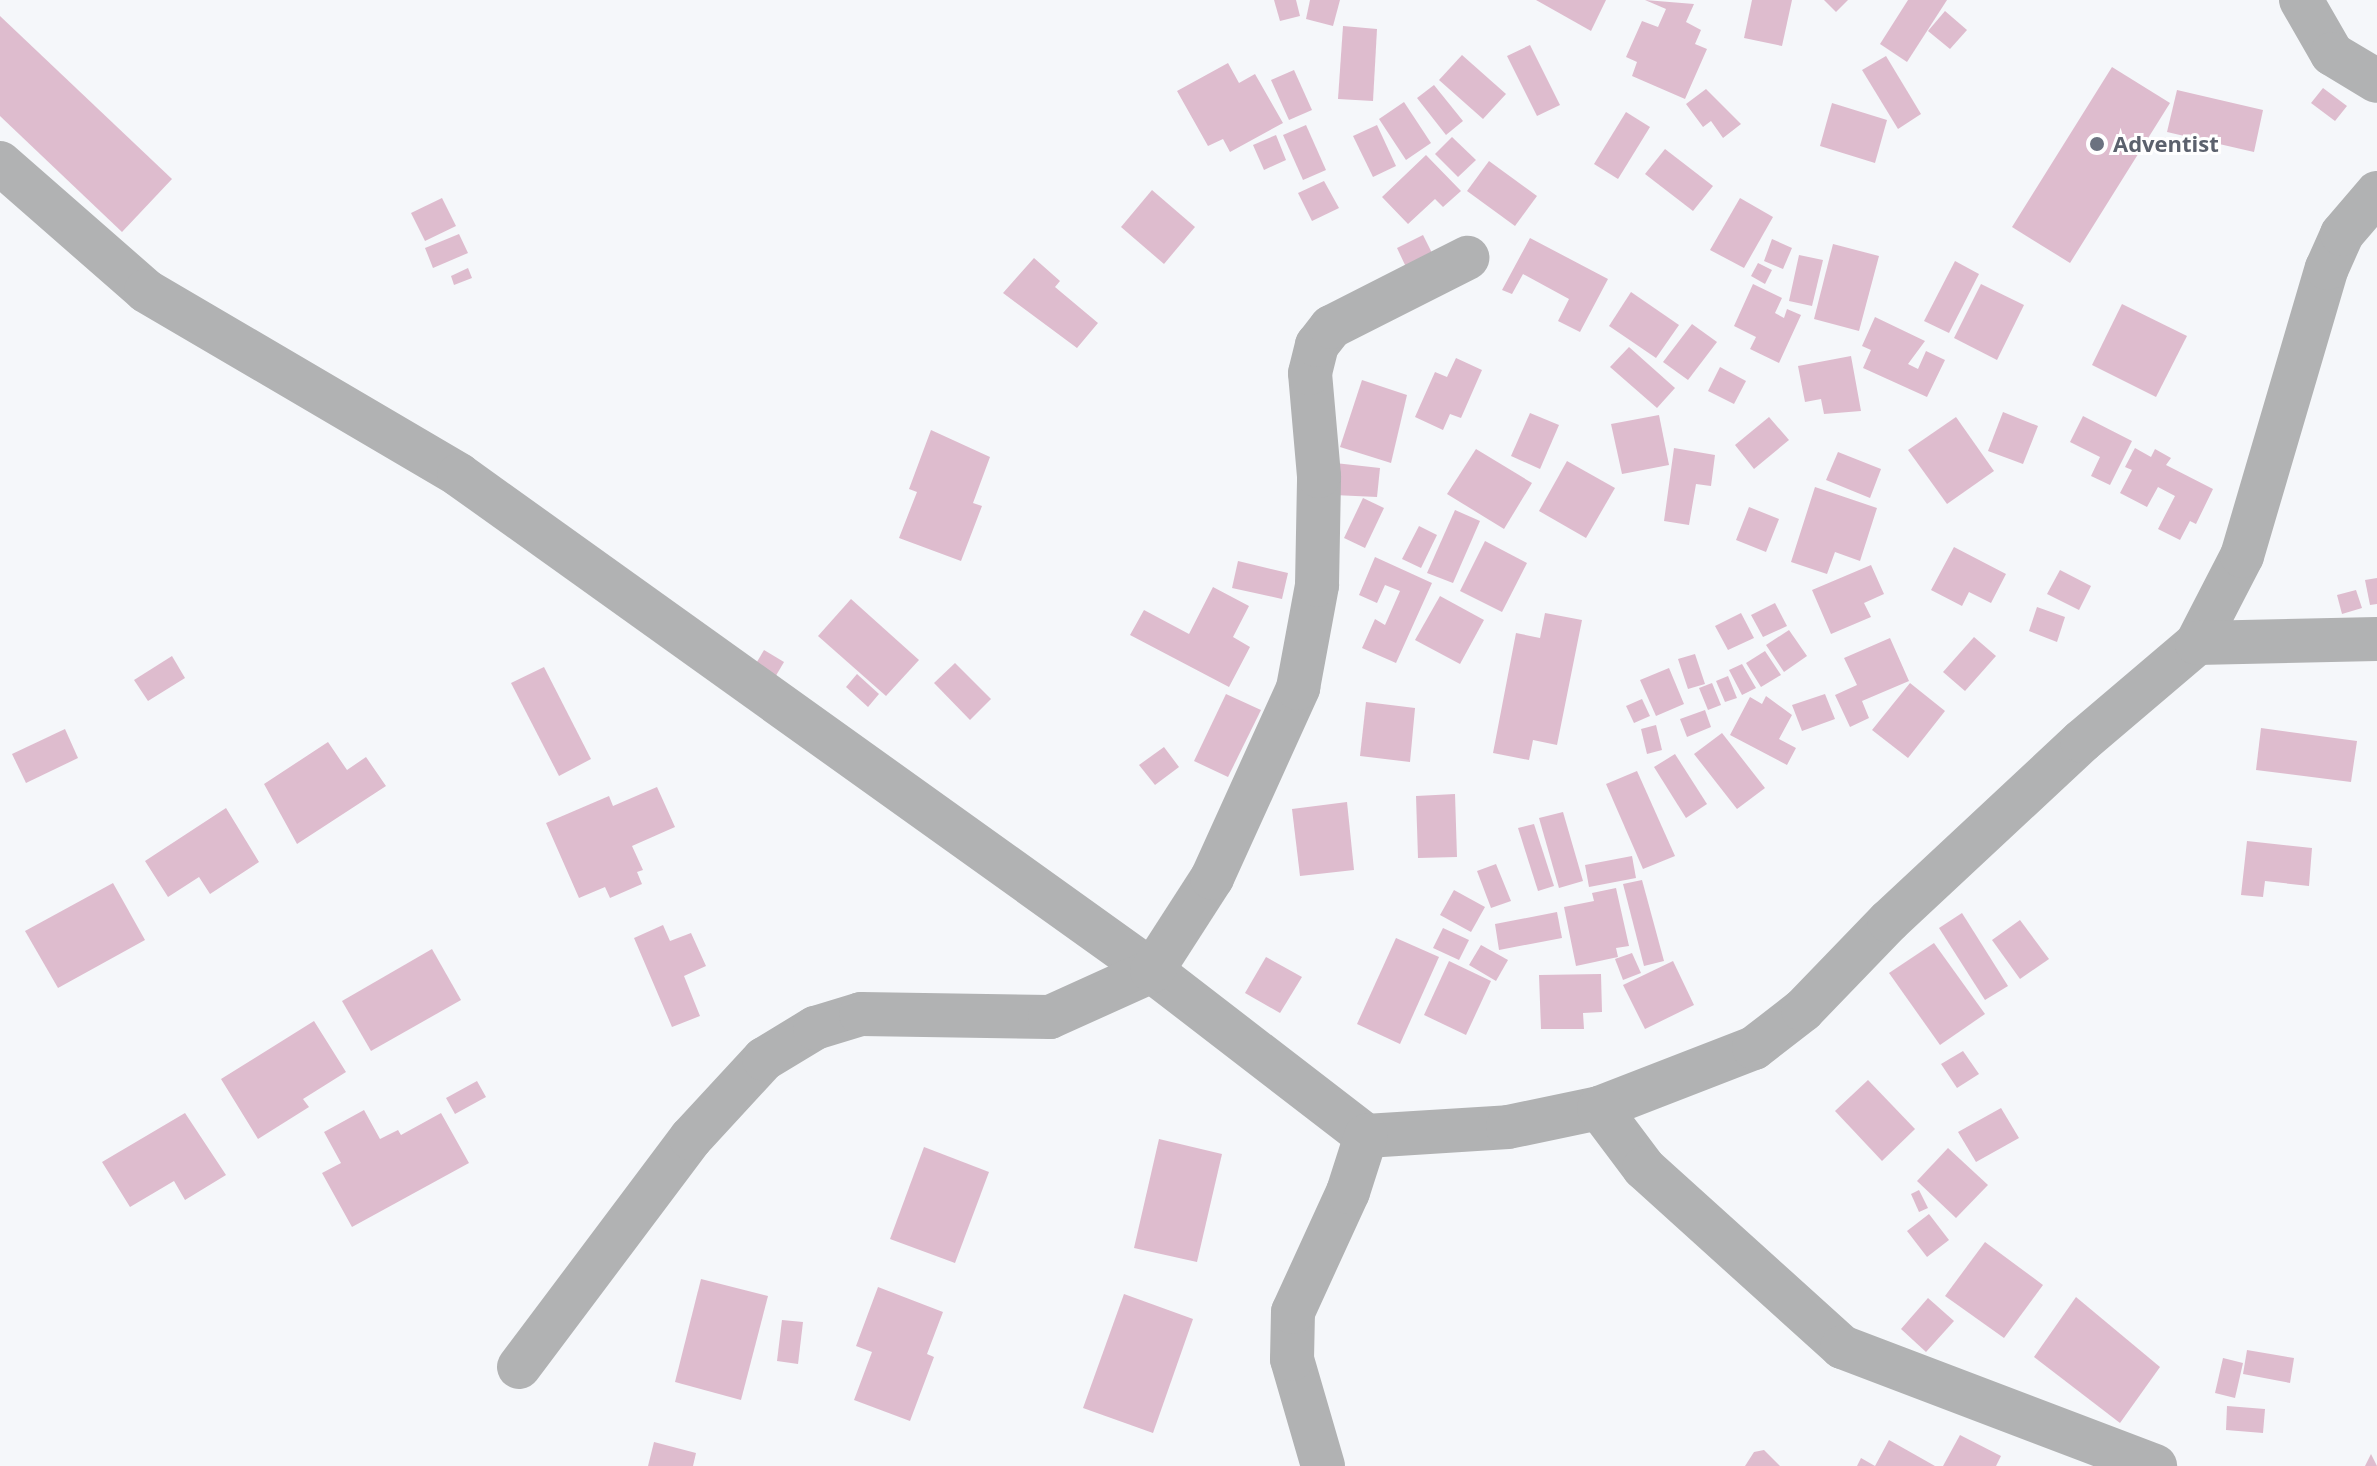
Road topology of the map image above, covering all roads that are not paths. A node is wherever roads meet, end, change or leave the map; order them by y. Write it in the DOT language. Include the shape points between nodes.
graph roads {
  1 [pos="2301,0"];
  2 [pos="2377,81"];
  3 [pos="0,163"];
  4 [pos="2377,193"];
  5 [pos="1467,258"];
  6 [pos="2377,639"];
  7 [pos="2197,643"];
  8 [pos="1152,971"];
  9 [pos="1599,1108"];
  10 [pos="1366,1136"];
  11 [pos="519,1367"];
  12 [pos="1323,1466"];
  13 [pos="2155,1466"];
  1 -- 2 [label="street" via="2332,54"];
  3 -- 8 [label="street" via="146,291 459,475"];
  4 -- 7 [label="street" via="2342,234 2327,268 2242,556"];
  5 -- 8 [label="street" via="1331,327 1317,345 1310,373 1319,476 1317,585 1298,688 1212,878"];
  6 -- 7 [label="street"];
  7 -- 9 [label="street" via="2082,741 1889,921 1803,1010 1754,1048"];
  8 -- 10 [label="street"];
  8 -- 11 [label="street" via="1050,1017 861,1014 815,1028 764,1059 691,1138"];
  9 -- 10 [label="street" via="1508,1127"];
  9 -- 13 [label="street" via="1644,1168 1842,1347"];
  10 -- 12 [label="street" via="1348,1192 1293,1312 1292,1359"];
}
